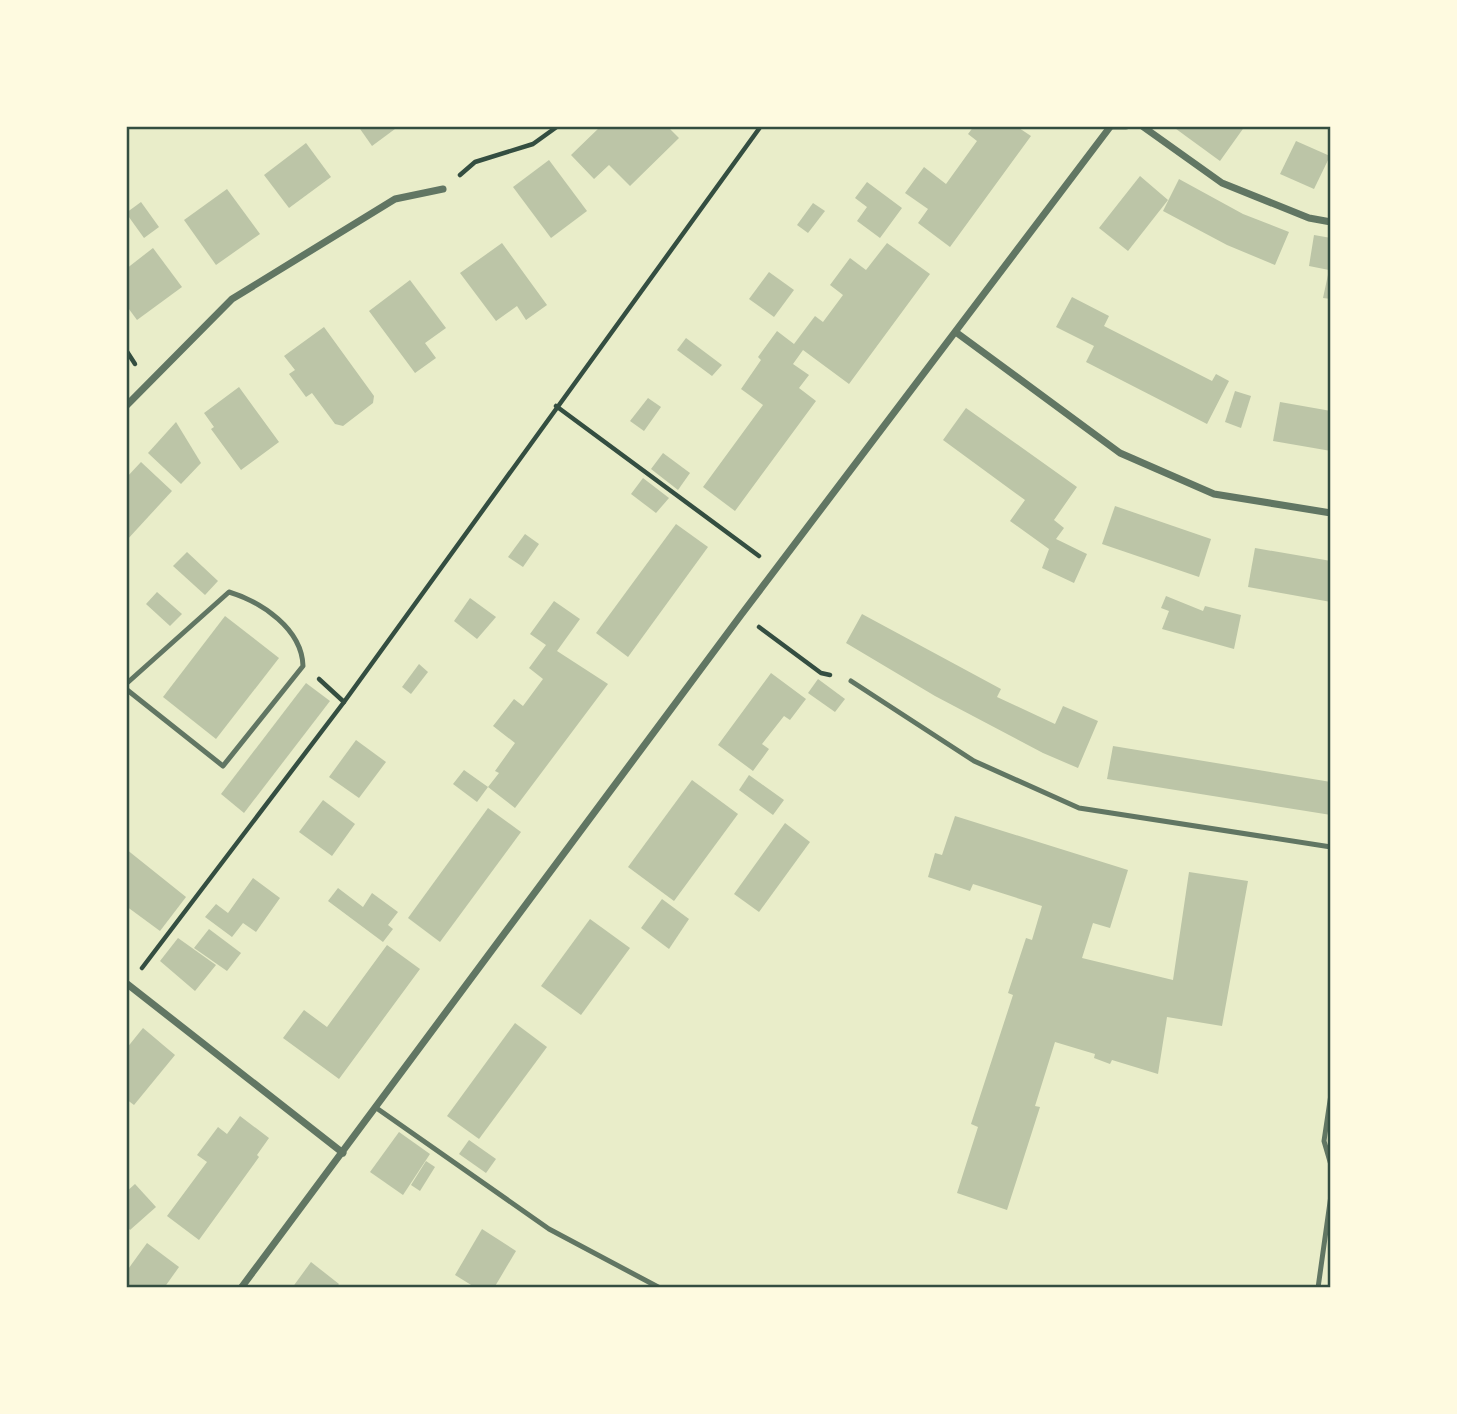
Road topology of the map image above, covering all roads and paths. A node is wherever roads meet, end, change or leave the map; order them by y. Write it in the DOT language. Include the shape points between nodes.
graph roads {
  1 [pos="558,126"];
  2 [pos="761,126"];
  3 [pos="1126,126"];
  4 [pos="1142,126"];
  5 [pos="1109,127"];
  6 [pos="443,190"];
  7 [pos="1331,222"];
  8 [pos="957,333"];
  9 [pos="126,406"];
  10 [pos="556,406"];
  11 [pos="1331,513"];
  12 [pos="777,569"];
  13 [pos="741,615"];
  14 [pos="303,666"];
  15 [pos="851,681"];
  16 [pos="126,686"];
  17 [pos="344,702"];
  18 [pos="1331,847"];
  19 [pos="127,984"];
  20 [pos="1331,1094"];
  21 [pos="376,1107"];
  22 [pos="342,1153"];
  23 [pos="1331,1165"];
  24 [pos="1331,1195"];
  25 [pos="241,1288"];
  26 [pos="660,1288"];
  27 [pos="1318,1288"];
  1 -- 6 [label="path" via="533,144 475,162"];
  2 -- 10 [label="path"];
  3 -- 5 [label="street"];
  4 -- 7 [label="street" via="1222,183 1309,218"];
  5 -- 8 [label="street"];
  6 -- 9 [label="street" via="395,198 232,299"];
  8 -- 11 [label="street" via="1121,453 1213,494"];
  8 -- 12 [label="street"];
  10 -- 12 [label="path"];
  10 -- 17 [label="path"];
  12 -- 13 [label="street"];
  13 -- 15 [label="path" via="821,673"];
  13 -- 21 [label="street"];
  14 -- 16 [label="lane" via="303,652 286,625 250,598 229,592"];
  14 -- 16 [label="lane" via="223,765"];
  14 -- 17 [label="path"];
  15 -- 18 [label="lane" via="974,761 1079,808"];
  17 -- 19 [label="path"];
  19 -- 22 [label="street"];
  20 -- 23 [label="lane" via="1324,1141"];
  21 -- 22 [label="street"];
  21 -- 26 [label="lane" via="549,1229"];
  22 -- 25 [label="street"];
  24 -- 27 [label="lane"];
}
